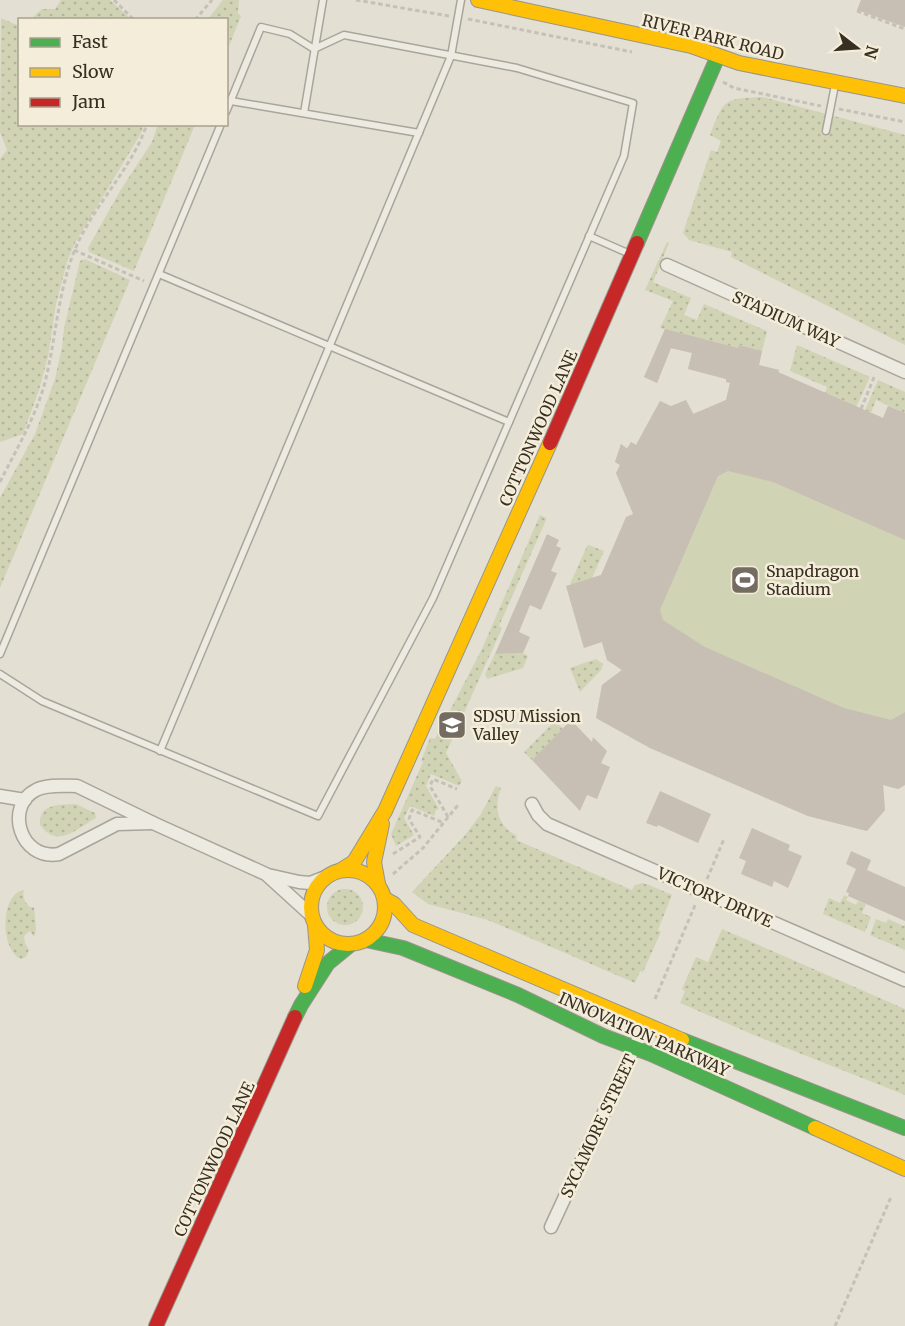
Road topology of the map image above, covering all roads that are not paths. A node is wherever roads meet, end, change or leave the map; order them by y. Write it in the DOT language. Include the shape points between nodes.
graph roads {
  1 [pos="323,0"];
  2 [pos="461,0"];
  3 [pos="478,0"];
  4 [pos="314,49"];
  5 [pos="451,56"];
  6 [pos="718,56"];
  7 [pos="836,82"];
  8 [pos="905,96"];
  9 [pos="231,101"];
  10 [pos="228,108"];
  11 [pos="304,113"];
  12 [pos="220,126"];
  13 [pos="826,131"];
  14 [pos="419,134"];
  15 [pos="589,236"];
  16 [pos="632,255"];
  17 [pos="667,266"];
  18 [pos="159,274"];
  19 [pos="330,346"];
  20 [pos="905,372"];
  21 [pos="509,422"];
  22 [pos="0,654"];
  23 [pos="0,674"];
  24 [pos="160,751"];
  25 [pos="0,796"];
  26 [pos="25,800"];
  27 [pos="532,804"];
  28 [pos="385,811"];
  29 [pos="153,823"];
  30 [pos="334,873"];
  31 [pos="268,875"];
  32 [pos="378,884"];
  33 [pos="385,899"];
  34 [pos="314,921"];
  35 [pos="366,940"];
  36 [pos="350,945"];
  37 [pos="905,980"];
  38 [pos="301,1005"];
  39 [pos="645,1024"];
  40 [pos="634,1047"];
  41 [pos="905,1128"];
  42 [pos="905,1169"];
  43 [pos="551,1227"];
  44 [pos="156,1326"];
  1 -- 4 [label="lane"];
  2 -- 5 [label="lane"];
  3 -- 6 [label="street, RIVER PARK ROAD" via="691,46"];
  4 -- 5 [label="lane" via="344,35"];
  4 -- 9 [label="lane" via="290,34 261,27"];
  4 -- 11 [label="lane"];
  5 -- 14 [label="lane"];
  5 -- 15 [label="lane" via="517,68 633,103 624,156"];
  6 -- 7 [label="street, RIVER PARK ROAD"];
  6 -- 16 [label="street, COTTONWOOD LANE"];
  7 -- 8 [label="street, RIVER PARK ROAD"];
  7 -- 13 [label="lane"];
  9 -- 10 [label="lane"];
  9 -- 11 [label="lane"];
  11 -- 14 [label="lane"];
  12 -- 18 [label="lane"];
  14 -- 19 [label="lane"];
  15 -- 16 [label="lane"];
  15 -- 21 [label="lane"];
  16 -- 28 [label="street, COTTONWOOD LANE"];
  17 -- 20 [label="street, STADIUM WAY"];
  18 -- 19 [label="lane"];
  18 -- 22 [label="lane"];
  19 -- 21 [label="lane"];
  19 -- 24 [label="lane"];
  21 -- 24 [label="lane" via="433,598 318,816"];
  23 -- 24 [label="lane" via="42,701"];
  25 -- 26 [label="street"];
  26 -- 29 [label="street" via="38,789 77,786"];
  26 -- 29 [label="street" via="20,811 23,838 34,851 52,856 117,824"];
  27 -- 37 [label="street, VICTORY DRIVE" via="547,824"];
  28 -- 30 [label="street, COTTONWOOD LANE" via="354,862"];
  28 -- 32 [label="street, COTTONWOOD LANE" via="374,862"];
  29 -- 31 [label="street"];
  30 -- 31 [label="street" via="310,883"];
  30 -- 32 [label="street" via="357,870"];
  30 -- 34 [label="street" via="321,881 314,893"];
  31 -- 34 [label="street"];
  32 -- 33 [label="street, INNOVATION PARKWAY"];
  33 -- 35 [label="street" via="382,923"];
  33 -- 39 [label="street, INNOVATION PARKWAY" via="413,925"];
  34 -- 36 [label="street" via="326,938"];
  34 -- 38 [label="street, COTTONWOOD LANE" via="317,950"];
  35 -- 36 [label="street, INNOVATION PARKWAY"];
  35 -- 40 [label="street, INNOVATION PARKWAY" via="420,954"];
  36 -- 38 [label="street, COTTONWOOD LANE" via="328,963"];
  38 -- 44 [label="street, COTTONWOOD LANE"];
  39 -- 40 [label="street, SYCAMORE STREET"];
  39 -- 41 [label="street, INNOVATION PARKWAY"];
  40 -- 42 [label="street, INNOVATION PARKWAY"];
  40 -- 43 [label="street, SYCAMORE STREET"];
}
